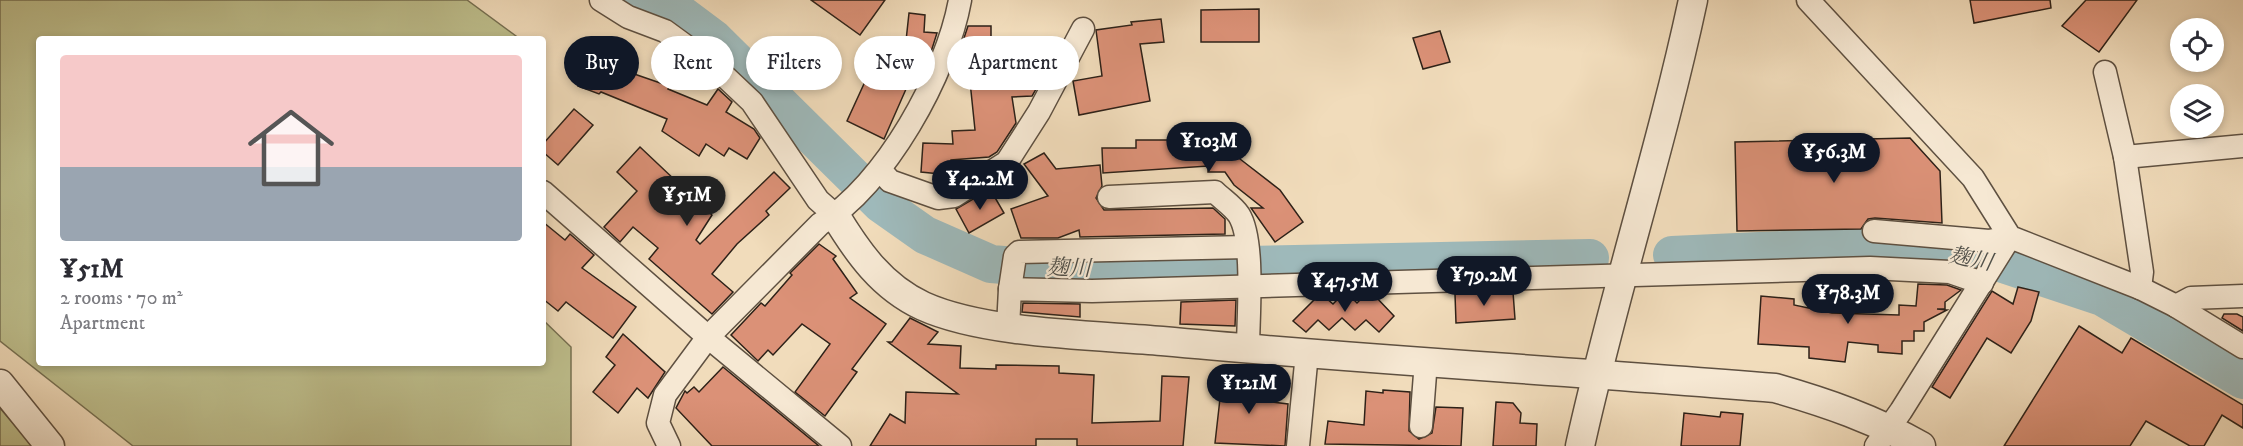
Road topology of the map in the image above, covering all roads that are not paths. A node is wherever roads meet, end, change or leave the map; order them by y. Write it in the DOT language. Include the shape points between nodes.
graph roads {
  1 [pos="601,0"];
  2 [pos="960,0"];
  3 [pos="1693,0"];
  4 [pos="1808,0"];
  5 [pos="1083,29"];
  6 [pos="2106,72"];
  7 [pos="2243,146"];
  8 [pos="2125,157"];
  9 [pos="877,173"];
  10 [pos="546,195"];
  11 [pos="1109,197"];
  12 [pos="845,206"];
  13 [pos="1874,231"];
  14 [pos="2007,243"];
  15 [pos="1248,250"];
  16 [pos="1623,277"];
  17 [pos="1985,279"];
  18 [pos="1011,284"];
  19 [pos="1248,284"];
  20 [pos="2140,288"];
  21 [pos="2243,296"];
  22 [pos="2176,306"];
  23 [pos="1008,327"];
  24 [pos="708,337"];
  25 [pos="2243,348"];
  26 [pos="1248,349"];
  27 [pos="1307,353"];
  28 [pos="1426,361"];
  29 [pos="1596,373"];
  30 [pos="0,384"];
  31 [pos="1421,426"];
  32 [pos="1883,437"];
  33 [pos="50,446"];
  34 [pos="669,446"];
  35 [pos="840,446"];
  36 [pos="1298,446"];
  37 [pos="1580,446"];
  38 [pos="1921,446"];
  1 -- 12 [label="street" via="628,17 665,31 717,69 752,102 818,200"];
  2 -- 9 [label="street" via="936,78"];
  3 -- 16 [label="street"];
  4 -- 14 [label="street" via="1973,178"];
  5 -- 9 [label="street" via="1007,162 954,196 938,198"];
  6 -- 8 [label="street"];
  7 -- 8 [label="street"];
  8 -- 20 [label="street" via="2142,272"];
  9 -- 12 [label="street"];
  10 -- 24 [label="street"];
  11 -- 15 [label="street" via="1215,192 1238,213"];
  12 -- 23 [label="street" via="868,265 883,280 922,306"];
  12 -- 24 [label="street" via="820,224"];
  13 -- 14 [label="street"];
  14 -- 17 [label="street"];
  14 -- 20 [label="street"];
  15 -- 18 [label="street" via="1019,252"];
  15 -- 19 [label="street"];
  16 -- 17 [label="street" via="1870,268 1950,272"];
  16 -- 19 [label="street"];
  16 -- 29 [label="street"];
  17 -- 32 [label="street"];
  18 -- 19 [label="street" via="1092,291"];
  18 -- 23 [label="street"];
  19 -- 26 [label="street"];
  20 -- 22 [label="street"];
  21 -- 22 [label="street" via="2191,298"];
  22 -- 25 [label="street"];
  23 -- 26 [label="street"];
  24 -- 34 [label="street" via="665,395 658,423"];
  24 -- 35 [label="street"];
  26 -- 27 [label="street"];
  27 -- 28 [label="street"];
  27 -- 36 [label="street"];
  28 -- 29 [label="street"];
  28 -- 31 [label="street"];
  29 -- 32 [label="street" via="1775,388 1841,407"];
  29 -- 37 [label="street"];
  30 -- 33 [label="street"];
  32 -- 38 [label="street"];
}
